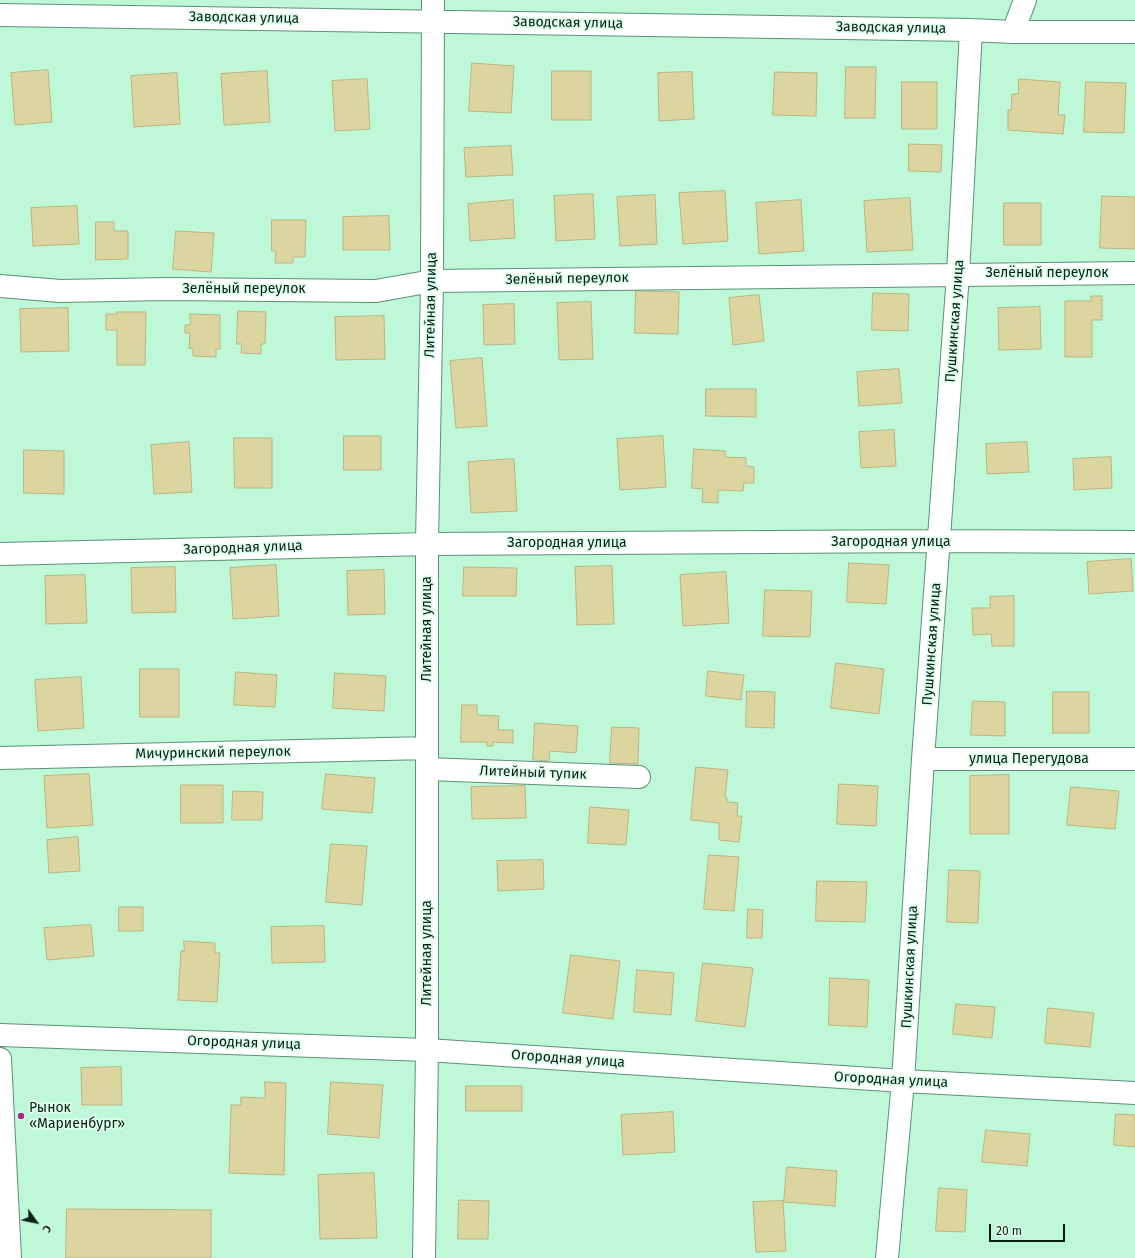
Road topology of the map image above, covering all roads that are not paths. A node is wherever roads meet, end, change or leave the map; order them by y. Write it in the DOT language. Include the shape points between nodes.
graph roads {
  1 [pos="1025,0"];
  2 [pos="433,10"];
  3 [pos="0,15"];
  4 [pos="971,30"];
  5 [pos="1013,32"];
  6 [pos="1135,32"];
  7 [pos="1135,273"];
  8 [pos="958,274"];
  9 [pos="432,281"];
  10 [pos="0,286"];
  11 [pos="939,541"];
  12 [pos="1135,542"];
  13 [pos="427,544"];
  14 [pos="0,554"];
  15 [pos="0,758"];
  16 [pos="427,759"];
  17 [pos="923,759"];
  18 [pos="1135,759"];
  19 [pos="639,777"];
  20 [pos="0,1035"];
  21 [pos="427,1050"];
  22 [pos="0,1059"];
  23 [pos="903,1081"];
  24 [pos="1135,1093"];
  25 [pos="10,1258"];
  26 [pos="424,1258"];
  27 [pos="887,1258"];
  1 -- 5 [label="street"];
  2 -- 3 [label="street, Заводская улица"];
  2 -- 4 [label="street, Заводская улица"];
  2 -- 9 [label="street, Литейная улица"];
  4 -- 5 [label="street, Заводская улица"];
  4 -- 8 [label="street, Пушкинская улица"];
  5 -- 6 [label="street, Заводская улица"];
  7 -- 8 [label="street, Зелёный переулок"];
  8 -- 9 [label="street, Зелёный переулок"];
  8 -- 11 [label="street, Пушкинская улица"];
  9 -- 10 [label="street, Зелёный переулок" via="376,290 60,291"];
  9 -- 13 [label="street, Литейная улица"];
  11 -- 12 [label="street, Загородная улица"];
  11 -- 13 [label="street, Загородная улица"];
  11 -- 17 [label="street, Пушкинская улица"];
  13 -- 14 [label="street, Загородная улица"];
  13 -- 16 [label="street, Литейная улица"];
  15 -- 16 [label="street, Мичуринский переулок"];
  16 -- 19 [label="street, Литейный тупик"];
  16 -- 21 [label="street, Литейная улица"];
  17 -- 18 [label="street, улица Перегудова"];
  17 -- 23 [label="street, Пушкинская улица"];
  20 -- 21 [label="street, Огородная улица"];
  21 -- 23 [label="street, Огородная улица"];
  21 -- 26 [label="street, Литейная улица"];
  22 -- 25 [label="street"];
  23 -- 24 [label="street, Огородная улица"];
  23 -- 27 [label="street, Пушкинская улица"];
}
